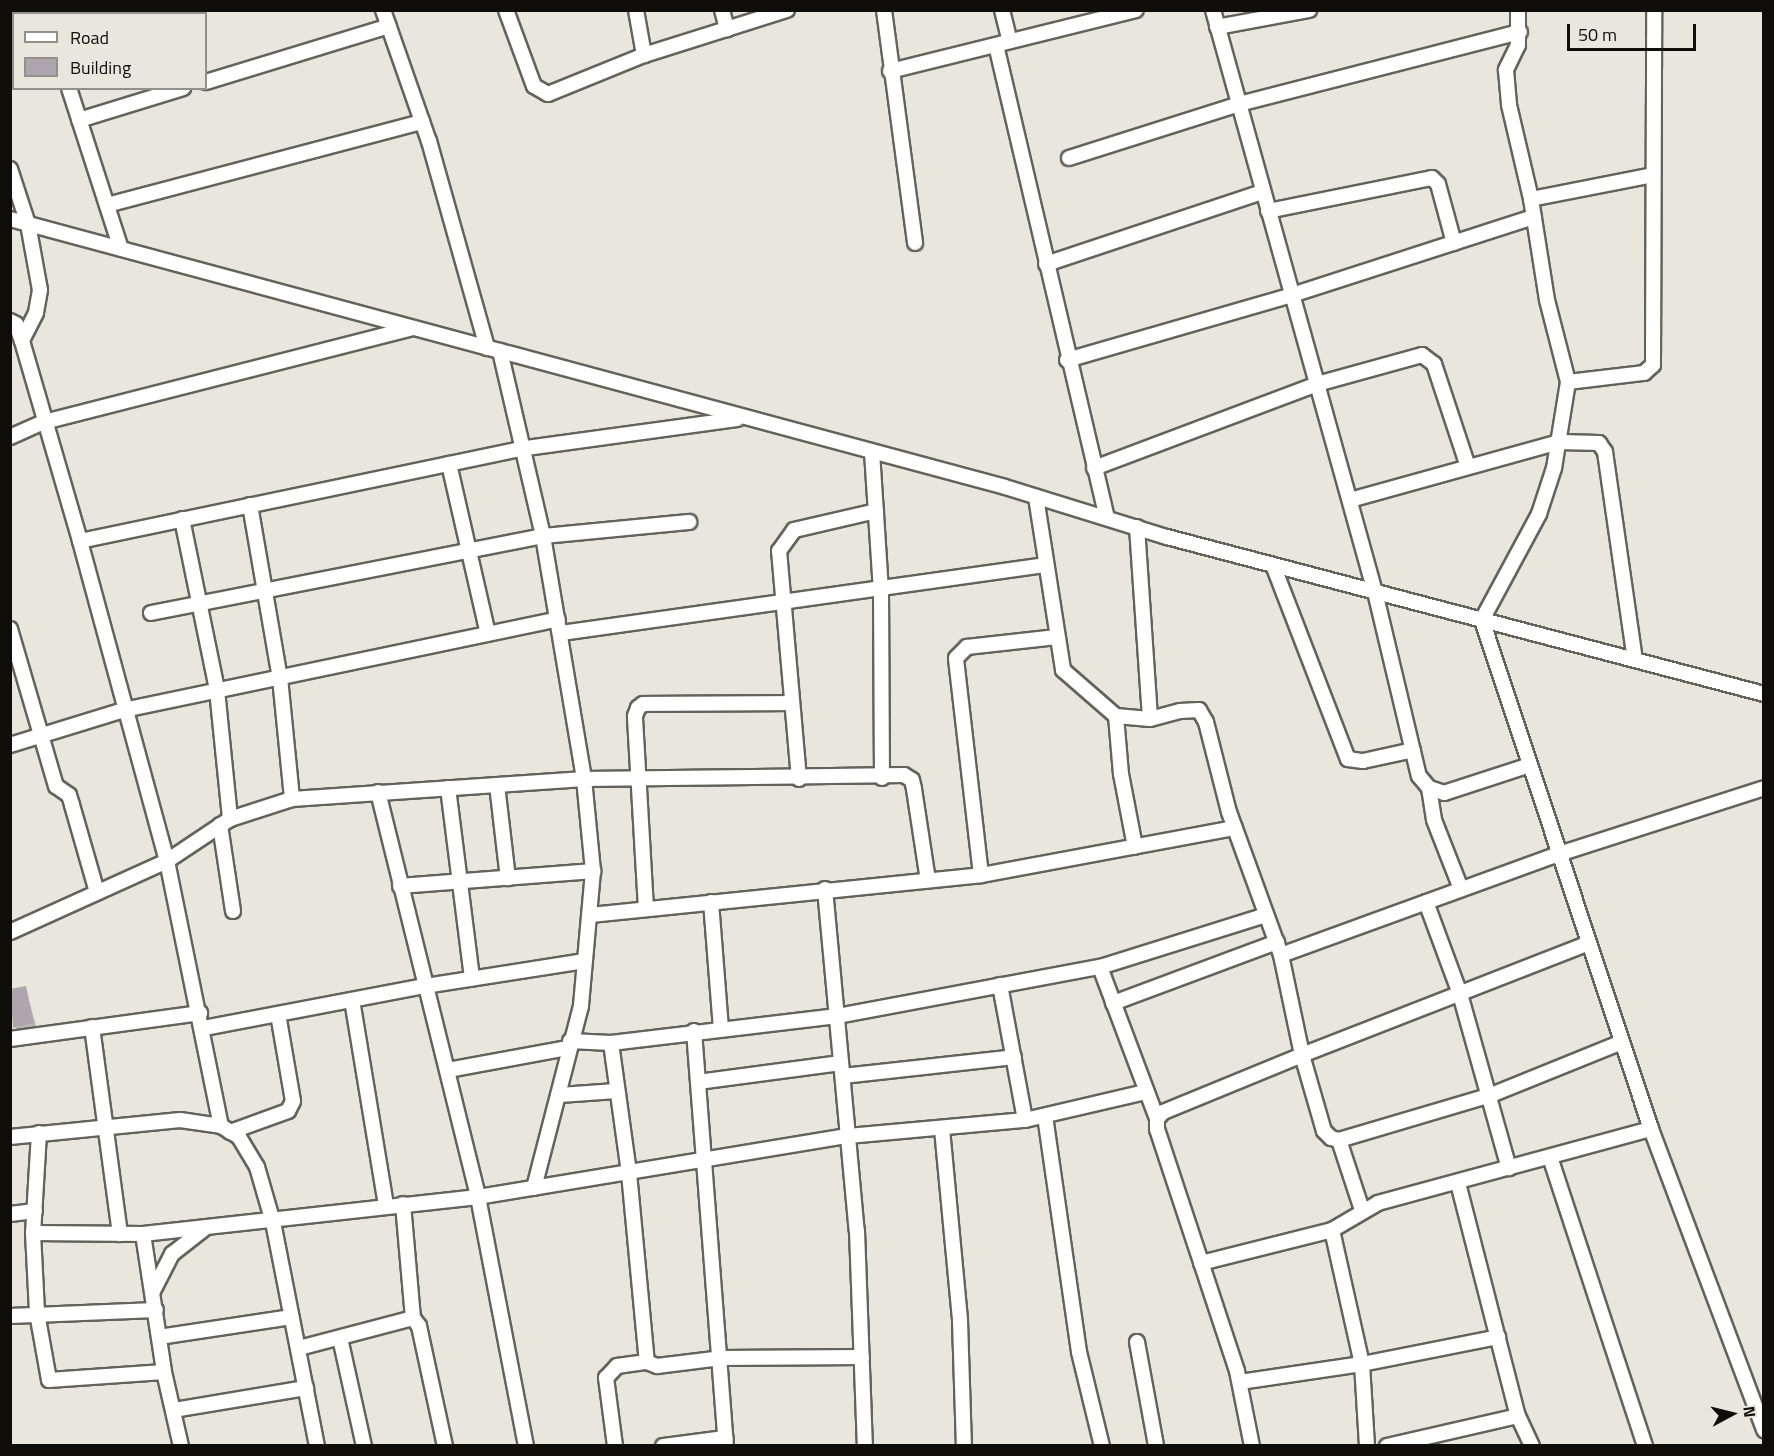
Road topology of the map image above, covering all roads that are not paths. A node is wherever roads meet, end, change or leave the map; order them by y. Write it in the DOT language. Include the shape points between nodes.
graph roads {
  1 [pos="383,10"];
  2 [pos="506,10"];
  3 [pos="636,10"];
  4 [pos="722,10"];
  5 [pos="787,10"];
  6 [pos="884,10"];
  7 [pos="1002,10"];
  8 [pos="1136,10"];
  9 [pos="1213,10"];
  10 [pos="1309,10"];
  11 [pos="1518,10"];
  12 [pos="1654,10"];
  13 [pos="1290,12"];
  14 [pos="389,26"];
  15 [pos="1217,27"];
  16 [pos="726,28"];
  17 [pos="1520,32"];
  18 [pos="1010,41"];
  19 [pos="996,45"];
  20 [pos="644,55"];
  21 [pos="890,71"];
  22 [pos="207,82"];
  23 [pos="70,90"];
  24 [pos="176,90"];
  25 [pos="1239,104"];
  26 [pos="79,120"];
  27 [pos="422,122"];
  28 [pos="1069,158"];
  29 [pos="10,169"];
  30 [pos="1653,175"];
  31 [pos="1263,192"];
  32 [pos="1532,199"];
  33 [pos="107,205"];
  34 [pos="1268,211"];
  35 [pos="1534,217"];
  36 [pos="10,219"];
  37 [pos="28,224"];
  38 [pos="915,243"];
  39 [pos="1454,243"];
  40 [pos="122,249"];
  41 [pos="1046,264"];
  42 [pos="1292,295"];
  43 [pos="10,321"];
  44 [pos="413,328"];
  45 [pos="22,341"];
  46 [pos="493,350"];
  47 [pos="1067,360"];
  48 [pos="1568,382"];
  49 [pos="1317,384"];
  50 [pos="745,417"];
  51 [pos="45,422"];
  52 [pos="10,437"];
  53 [pos="1559,442"];
  54 [pos="526,448"];
  55 [pos="872,452"];
  56 [pos="449,464"];
  57 [pos="1468,467"];
  58 [pos="1094,468"];
  59 [pos="1036,497"];
  60 [pos="1350,500"];
  61 [pos="250,505"];
  62 [pos="876,511"];
  63 [pos="182,519"];
  64 [pos="1107,519"];
  65 [pos="689,522"];
  66 [pos="1137,528"];
  67 [pos="543,536"];
  68 [pos="80,541"];
  69 [pos="468,550"];
  70 [pos="1046,565"];
  71 [pos="1273,565"];
  72 [pos="881,590"];
  73 [pos="265,591"];
  74 [pos="1376,592"];
  75 [pos="200,603"];
  76 [pos="781,603"];
  77 [pos="151,613"];
  78 [pos="558,619"];
  79 [pos="1482,620"];
  80 [pos="10,629"];
  81 [pos="561,633"];
  82 [pos="488,634"];
  83 [pos="1056,637"];
  84 [pos="1635,660"];
  85 [pos="15,662"];
  86 [pos="280,678"];
  87 [pos="217,690"];
  88 [pos="1764,694"];
  89 [pos="792,703"];
  90 [pos="124,710"];
  91 [pos="1116,716"];
  92 [pos="1150,719"];
  93 [pos="40,736"];
  94 [pos="10,745"];
  95 [pos="1413,750"];
  96 [pos="1530,765"];
  97 [pos="799,778"];
  98 [pos="882,778"];
  99 [pos="584,779"];
  100 [pos="640,779"];
  101 [pos="497,785"];
  102 [pos="448,788"];
  103 [pos="1429,788"];
  104 [pos="1764,788"];
  105 [pos="378,792"];
  106 [pos="292,799"];
  107 [pos="225,822"];
  108 [pos="1235,828"];
  109 [pos="1136,847"];
  110 [pos="1559,854"];
  111 [pos="167,861"];
  112 [pos="593,871"];
  113 [pos="981,875"];
  114 [pos="508,878"];
  115 [pos="928,880"];
  116 [pos="461,881"];
  117 [pos="400,886"];
  118 [pos="825,889"];
  119 [pos="1461,889"];
  120 [pos="97,892"];
  121 [pos="711,902"];
  122 [pos="1426,902"];
  123 [pos="646,909"];
  124 [pos="233,911"];
  125 [pos="590,915"];
  126 [pos="1266,915"];
  127 [pos="10,932"];
  128 [pos="1589,943"];
  129 [pos="1279,949"];
  130 [pos="584,961"];
  131 [pos="1100,967"];
  132 [pos="472,978"];
  133 [pos="1000,985"];
  134 [pos="425,986"];
  135 [pos="1460,994"];
  136 [pos="352,1000"];
  137 [pos="1113,1003"];
  138 [pos="200,1012"];
  139 [pos="278,1014"];
  140 [pos="837,1016"];
  141 [pos="92,1028"];
  142 [pos="204,1028"];
  143 [pos="721,1028"];
  144 [pos="694,1031"];
  145 [pos="10,1039"];
  146 [pos="1622,1042"];
  147 [pos="611,1043"];
  148 [pos="569,1045"];
  149 [pos="1302,1055"];
  150 [pos="1014,1057"];
  151 [pos="842,1069"];
  152 [pos="448,1070"];
  153 [pos="698,1082"];
  154 [pos="616,1091"];
  155 [pos="1145,1092"];
  156 [pos="560,1095"];
  157 [pos="1491,1095"];
  158 [pos="1045,1116"];
  159 [pos="1157,1119"];
  160 [pos="1025,1120"];
  161 [pos="107,1126"];
  162 [pos="226,1129"];
  163 [pos="942,1129"];
  164 [pos="1651,1129"];
  165 [pos="39,1133"];
  166 [pos="848,1136"];
  167 [pos="10,1137"];
  168 [pos="1339,1140"];
  169 [pos="1550,1157"];
  170 [pos="706,1159"];
  171 [pos="1509,1168"];
  172 [pos="629,1173"];
  173 [pos="1458,1183"];
  174 [pos="534,1188"];
  175 [pos="478,1197"];
  176 [pos="403,1204"];
  177 [pos="386,1206"];
  178 [pos="1362,1210"];
  179 [pos="35,1211"];
  180 [pos="10,1214"];
  181 [pos="273,1222"];
  182 [pos="204,1229"];
  183 [pos="1332,1230"];
  184 [pos="33,1233"];
  185 [pos="120,1234"];
  186 [pos="143,1234"];
  187 [pos="1201,1263"];
  188 [pos="153,1292"];
  189 [pos="156,1310"];
  190 [pos="38,1313"];
  191 [pos="10,1316"];
  192 [pos="291,1317"];
  193 [pos="413,1318"];
  194 [pos="159,1337"];
  195 [pos="1498,1337"];
  196 [pos="340,1338"];
  197 [pos="1137,1342"];
  198 [pos="299,1348"];
  199 [pos="721,1358"];
  200 [pos="862,1358"];
  201 [pos="647,1362"];
  202 [pos="1362,1364"];
  203 [pos="164,1372"];
  204 [pos="1240,1382"];
  205 [pos="306,1389"];
  206 [pos="174,1410"];
  207 [pos="1518,1416"];
  208 [pos="1764,1430"];
  209 [pos="726,1442"];
  210 [pos="181,1446"];
  211 [pos="317,1446"];
  212 [pos="364,1446"];
  213 [pos="445,1446"];
  214 [pos="526,1446"];
  215 [pos="615,1446"];
  216 [pos="663,1446"];
  217 [pos="865,1446"];
  218 [pos="964,1446"];
  219 [pos="1102,1446"];
  220 [pos="1156,1446"];
  221 [pos="1252,1446"];
  222 [pos="1367,1446"];
  223 [pos="1387,1446"];
  224 [pos="1532,1446"];
  225 [pos="1645,1446"];
  1 -- 14 [label="street"];
  2 -- 20 [label="street" via="534,86 541,93 562,89"];
  3 -- 20 [label="street"];
  4 -- 16 [label="street"];
  5 -- 16 [label="street"];
  6 -- 21 [label="street"];
  7 -- 18 [label="street"];
  8 -- 18 [label="street"];
  9 -- 15 [label="street"];
  10 -- 13 [label="street"];
  11 -- 17 [label="street"];
  12 -- 30 [label="street"];
  13 -- 15 [label="street"];
  14 -- 22 [label="street"];
  14 -- 27 [label="street"];
  15 -- 25 [label="street"];
  16 -- 20 [label="street"];
  17 -- 25 [label="street"];
  17 -- 32 [label="street" via="1506,70 1509,105"];
  18 -- 19 [label="street"];
  19 -- 21 [label="street"];
  19 -- 41 [label="street"];
  21 -- 38 [label="street"];
  23 -- 26 [label="street"];
  24 -- 26 [label="street"];
  25 -- 28 [label="street"];
  25 -- 31 [label="street"];
  26 -- 33 [label="street"];
  27 -- 33 [label="street"];
  27 -- 46 [label="street"];
  29 -- 37 [label="street"];
  30 -- 32 [label="street"];
  30 -- 48 [label="street" via="1653,365 1644,373"];
  31 -- 34 [label="street"];
  31 -- 41 [label="street"];
  32 -- 35 [label="street"];
  33 -- 40 [label="street"];
  34 -- 39 [label="street" via="1432,178 1438,184"];
  34 -- 42 [label="street"];
  35 -- 39 [label="street"];
  35 -- 48 [label="street" via="1547,300"];
  36 -- 37 [label="street"];
  37 -- 40 [label="street"];
  37 -- 45 [label="street" via="40,290 36,313"];
  39 -- 42 [label="street"];
  40 -- 44 [label="street"];
  41 -- 47 [label="street"];
  42 -- 47 [label="street"];
  42 -- 49 [label="street"];
  43 -- 45 [label="street" via="16,324"];
  44 -- 46 [label="street"];
  44 -- 51 [label="street"];
  45 -- 51 [label="street"];
  46 -- 50 [label="street"];
  46 -- 54 [label="street"];
  47 -- 58 [label="street"];
  48 -- 53 [label="street"];
  49 -- 57 [label="street" via="1412,357 1428,357"];
  49 -- 58 [label="street"];
  49 -- 60 [label="street"];
  50 -- 54 [label="street"];
  50 -- 55 [label="street"];
  51 -- 52 [label="street"];
  51 -- 68 [label="street"];
  53 -- 57 [label="street"];
  53 -- 79 [label="street" via="1539,514"];
  53 -- 84 [label="street" via="1599,443 1605,452"];
  54 -- 56 [label="street"];
  54 -- 67 [label="street"];
  55 -- 59 [label="street"];
  55 -- 62 [label="street"];
  56 -- 61 [label="street"];
  56 -- 69 [label="street"];
  57 -- 60 [label="street"];
  58 -- 64 [label="street"];
  59 -- 64 [label="street"];
  59 -- 70 [label="street"];
  60 -- 74 [label="street"];
  61 -- 63 [label="street"];
  61 -- 73 [label="street"];
  62 -- 72 [label="street"];
  62 -- 76 [label="street" via="794,530 778,551"];
  63 -- 68 [label="street"];
  63 -- 75 [label="street"];
  64 -- 66 [label="street"];
  65 -- 67 [label="street"];
  66 -- 71 [label="street"];
  66 -- 92 [label="street"];
  67 -- 69 [label="street"];
  67 -- 78 [label="street"];
  68 -- 90 [label="street"];
  69 -- 73 [label="street"];
  69 -- 82 [label="street"];
  70 -- 72 [label="street"];
  70 -- 83 [label="street"];
  71 -- 74 [label="street"];
  71 -- 95 [label="street" via="1348,759 1363,761"];
  72 -- 76 [label="street"];
  72 -- 98 [label="street"];
  73 -- 75 [label="street"];
  73 -- 86 [label="street"];
  74 -- 79 [label="street"];
  74 -- 95 [label="street"];
  75 -- 77 [label="street"];
  75 -- 87 [label="street"];
  76 -- 81 [label="street"];
  76 -- 89 [label="street"];
  78 -- 81 [label="street"];
  78 -- 82 [label="street"];
  79 -- 84 [label="street"];
  79 -- 96 [label="street"];
  80 -- 85 [label="street"];
  81 -- 99 [label="street"];
  82 -- 86 [label="street"];
  83 -- 91 [label="street" via="1063,670"];
  83 -- 113 [label="street" via="967,647 956,658"];
  84 -- 88 [label="street"];
  85 -- 93 [label="street"];
  86 -- 87 [label="street"];
  86 -- 106 [label="street"];
  87 -- 90 [label="street"];
  87 -- 107 [label="street"];
  89 -- 97 [label="street"];
  89 -- 100 [label="street" via="643,704 635,716"];
  90 -- 93 [label="street"];
  90 -- 111 [label="street"];
  91 -- 92 [label="street"];
  91 -- 109 [label="street" via="1121,774"];
  92 -- 108 [label="street" via="1199,710"];
  93 -- 94 [label="street"];
  93 -- 120 [label="street" via="56,786 69,795"];
  95 -- 103 [label="street" via="1419,776"];
  96 -- 103 [label="street" via="1444,793"];
  96 -- 110 [label="street"];
  97 -- 98 [label="street"];
  97 -- 100 [label="street"];
  98 -- 115 [label="street" via="904,775 912,780"];
  99 -- 100 [label="street"];
  99 -- 101 [label="street"];
  99 -- 112 [label="street"];
  100 -- 123 [label="street"];
  101 -- 102 [label="street"];
  101 -- 114 [label="street"];
  102 -- 105 [label="street"];
  102 -- 116 [label="street"];
  103 -- 119 [label="street" via="1434,820"];
  104 -- 110 [label="street"];
  105 -- 106 [label="street"];
  105 -- 117 [label="street"];
  106 -- 107 [label="street"];
  107 -- 111 [label="street"];
  107 -- 124 [label="street"];
  108 -- 109 [label="street"];
  108 -- 126 [label="street"];
  109 -- 113 [label="street"];
  110 -- 119 [label="street"];
  110 -- 128 [label="street"];
  111 -- 120 [label="street"];
  111 -- 138 [label="street"];
  112 -- 114 [label="street"];
  112 -- 125 [label="street"];
  113 -- 115 [label="street"];
  114 -- 116 [label="street"];
  115 -- 118 [label="street"];
  116 -- 117 [label="street"];
  116 -- 132 [label="street"];
  117 -- 134 [label="street"];
  118 -- 121 [label="street"];
  118 -- 140 [label="street"];
  119 -- 122 [label="street"];
  120 -- 127 [label="street"];
  121 -- 123 [label="street"];
  121 -- 143 [label="street"];
  122 -- 129 [label="street"];
  122 -- 135 [label="street"];
  123 -- 125 [label="street"];
  125 -- 130 [label="street"];
  126 -- 129 [label="street"];
  126 -- 131 [label="street"];
  128 -- 135 [label="street"];
  128 -- 146 [label="street"];
  129 -- 137 [label="street"];
  129 -- 149 [label="street"];
  130 -- 132 [label="street"];
  130 -- 148 [label="street" via="581,1006"];
  131 -- 133 [label="street"];
  131 -- 137 [label="street"];
  132 -- 134 [label="street"];
  133 -- 140 [label="street"];
  133 -- 150 [label="street"];
  134 -- 136 [label="street"];
  134 -- 152 [label="street"];
  135 -- 149 [label="street"];
  135 -- 157 [label="street"];
  136 -- 139 [label="street"];
  136 -- 177 [label="street"];
  137 -- 155 [label="street"];
  138 -- 141 [label="street"];
  138 -- 142 [label="street"];
  139 -- 142 [label="street"];
  139 -- 162 [label="street" via="293,1101 288,1111"];
  140 -- 143 [label="street"];
  140 -- 151 [label="street"];
  141 -- 145 [label="street"];
  141 -- 161 [label="street"];
  142 -- 162 [label="street"];
  143 -- 144 [label="street"];
  144 -- 147 [label="street"];
  144 -- 153 [label="street"];
  146 -- 157 [label="street"];
  146 -- 164 [label="street"];
  147 -- 148 [label="street"];
  147 -- 154 [label="street"];
  148 -- 152 [label="street"];
  148 -- 156 [label="street"];
  149 -- 159 [label="street" via="1163,1112"];
  149 -- 168 [label="street" via="1324,1131"];
  150 -- 151 [label="street"];
  150 -- 160 [label="street"];
  151 -- 153 [label="street"];
  151 -- 166 [label="street"];
  152 -- 175 [label="street"];
  153 -- 170 [label="street"];
  154 -- 156 [label="street"];
  154 -- 172 [label="street"];
  155 -- 158 [label="street"];
  155 -- 159 [label="street"];
  156 -- 174 [label="street"];
  157 -- 168 [label="street"];
  157 -- 171 [label="street"];
  158 -- 160 [label="street"];
  158 -- 219 [label="street" via="1079,1352"];
  159 -- 187 [label="street"];
  160 -- 163 [label="street"];
  161 -- 162 [label="street" via="180,1120"];
  161 -- 165 [label="street"];
  161 -- 185 [label="street"];
  162 -- 181 [label="street" via="239,1137 257,1167"];
  163 -- 166 [label="street"];
  163 -- 218 [label="street" via="960,1321"];
  164 -- 169 [label="street"];
  164 -- 208 [label="street"];
  165 -- 167 [label="street"];
  165 -- 179 [label="street"];
  166 -- 170 [label="street"];
  166 -- 200 [label="street" via="857,1231"];
  168 -- 178 [label="street"];
  169 -- 171 [label="street"];
  169 -- 225 [label="street"];
  170 -- 172 [label="street"];
  170 -- 199 [label="street"];
  171 -- 173 [label="street"];
  172 -- 174 [label="street"];
  172 -- 201 [label="street"];
  173 -- 178 [label="street"];
  173 -- 195 [label="street"];
  174 -- 175 [label="street"];
  175 -- 176 [label="street"];
  175 -- 214 [label="street"];
  176 -- 177 [label="street"];
  176 -- 193 [label="street"];
  177 -- 181 [label="street"];
  178 -- 183 [label="street"];
  179 -- 180 [label="street"];
  179 -- 184 [label="street"];
  181 -- 182 [label="street"];
  181 -- 192 [label="street"];
  182 -- 186 [label="street"];
  182 -- 188 [label="street" via="172,1254"];
  183 -- 187 [label="street"];
  183 -- 202 [label="street"];
  184 -- 185 [label="street"];
  184 -- 190 [label="street"];
  185 -- 186 [label="street"];
  186 -- 188 [label="street"];
  187 -- 204 [label="street"];
  188 -- 189 [label="street"];
  189 -- 190 [label="street"];
  189 -- 194 [label="street"];
  190 -- 191 [label="street"];
  190 -- 203 [label="street" via="49,1380"];
  192 -- 194 [label="street"];
  192 -- 198 [label="street"];
  193 -- 196 [label="street"];
  193 -- 213 [label="street" via="419,1326"];
  194 -- 203 [label="street"];
  195 -- 202 [label="street"];
  195 -- 207 [label="street"];
  196 -- 198 [label="street"];
  196 -- 212 [label="street"];
  197 -- 220 [label="street"];
  198 -- 205 [label="street"];
  199 -- 200 [label="street"];
  199 -- 201 [label="street" via="657,1366"];
  199 -- 209 [label="street"];
  200 -- 217 [label="street"];
  201 -- 215 [label="street" via="617,1366 606,1378"];
  202 -- 204 [label="street"];
  202 -- 222 [label="street"];
  203 -- 206 [label="street"];
  204 -- 221 [label="street"];
  205 -- 206 [label="street"];
  205 -- 211 [label="street"];
  206 -- 210 [label="street"];
  207 -- 223 [label="street"];
  207 -- 224 [label="street"];
  209 -- 216 [label="street"];
}
